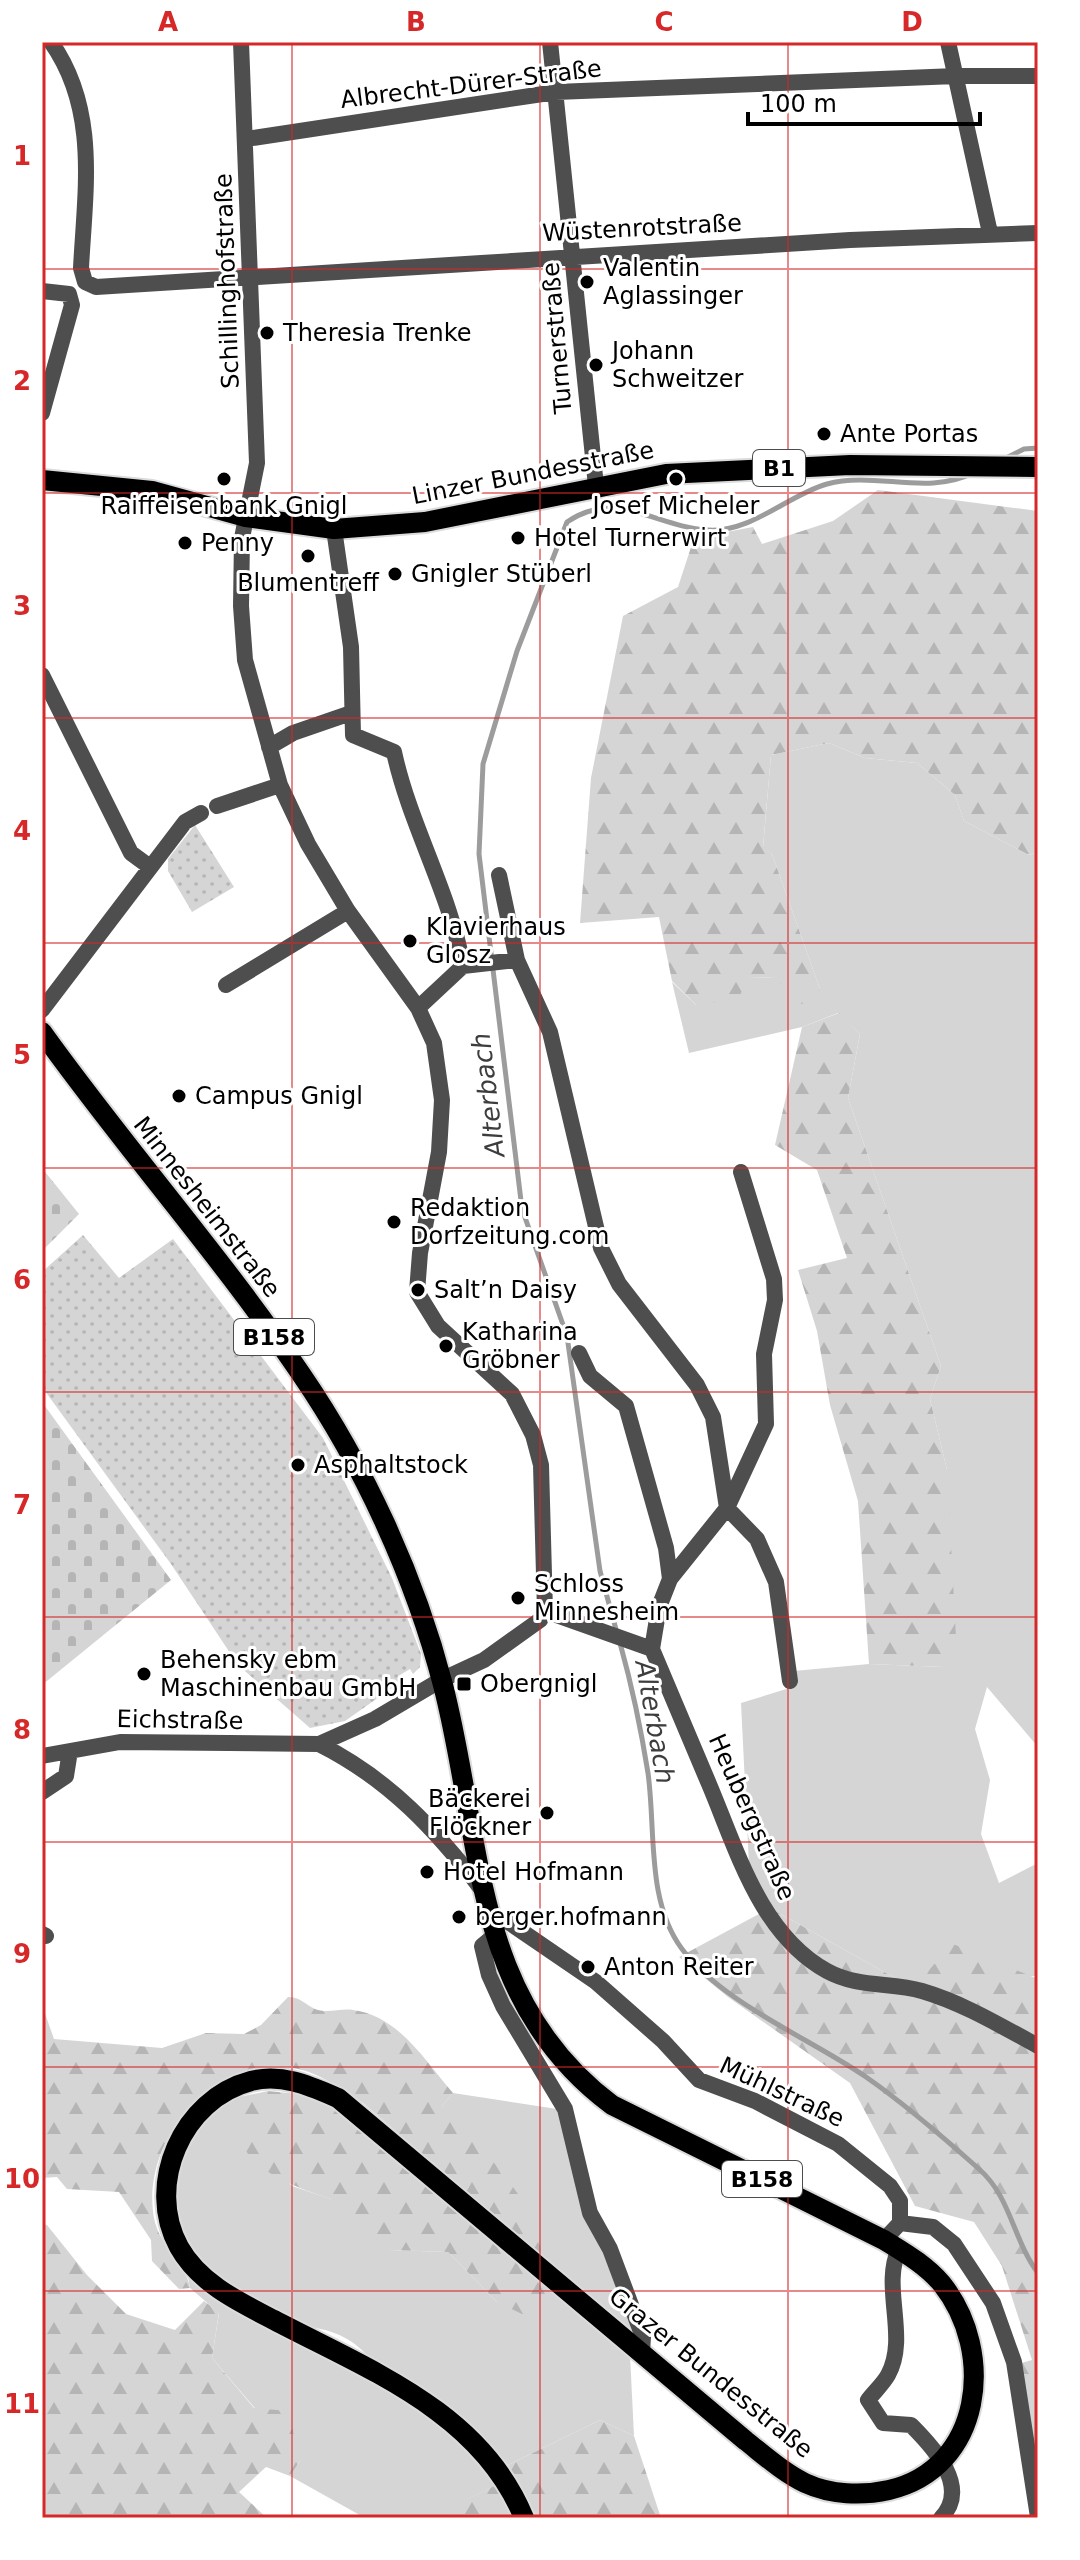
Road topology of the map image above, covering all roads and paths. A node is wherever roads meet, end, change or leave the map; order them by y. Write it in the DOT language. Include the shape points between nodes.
graph roads {
  1 [pos="50,42"];
  2 [pos="241,42"];
  3 [pos="550,42"];
  4 [pos="948,42"];
  5 [pos="42,48"];
  6 [pos="956,76"];
  7 [pos="1038,76"];
  8 [pos="556,92"];
  9 [pos="246,139"];
  10 [pos="990,233"];
  11 [pos="1038,233"];
  12 [pos="574,256"];
  13 [pos="250,276"];
  14 [pos="42,291"];
  15 [pos="42,413"];
  16 [pos="1038,467"];
  17 [pos="42,480"];
  18 [pos="596,486"];
  19 [pos="246,517"];
  20 [pos="334,529"];
  21 [pos="42,675"];
  22 [pos="351,713"];
  23 [pos="269,747"];
  24 [pos="280,785"];
  25 [pos="150,867"];
  26 [pos="499,875"];
  27 [pos="348,911"];
  28 [pos="509,960"];
  29 [pos="463,966"];
  30 [pos="226,985"];
  31 [pos="418,1008"];
  32 [pos="42,1010"];
  33 [pos="42,1032"];
  34 [pos="741,1172"];
  35 [pos="579,1353"];
  36 [pos="727,1508"];
  37 [pos="670,1579"];
  38 [pos="545,1611"];
  39 [pos="652,1649"];
  40 [pos="441,1680"];
  41 [pos="790,1681"];
  42 [pos="319,1744"];
  43 [pos="70,1751"];
  44 [pos="42,1756"];
  45 [pos="42,1792"];
  46 [pos="484,1892"];
  47 [pos="492,1930"];
  48 [pos="1038,2046"];
  49 [pos="900,2223"];
  50 [pos="892,2244"];
  51 [pos="642,2352"];
  52 [pos="942,2461"];
  53 [pos="1038,2517"];
  54 [pos="524,2518"];
  55 [pos="941,2518"];
  1 -- 5 [label="street"];
  1 -- 13 [label="street, Wüstenrotstraße" via="71,76 84,113 85,282 96,287"];
  2 -- 9 [label="street, Schillinghofstraße"];
  3 -- 8 [label="street, Turnerstraße"];
  4 -- 6 [label="street"];
  6 -- 7 [label="street, Albrecht-Dürer-Straße"];
  6 -- 8 [label="street, Albrecht-Dürer-Straße"];
  6 -- 10 [label="street"];
  8 -- 9 [label="street, Albrecht-Dürer-Straße"];
  8 -- 12 [label="street, Turnerstraße"];
  9 -- 13 [label="street, Schillinghofstraße"];
  10 -- 11 [label="street, Wüstenrotstraße"];
  10 -- 12 [label="street, Wüstenrotstraße"];
  12 -- 13 [label="street, Wüstenrotstraße"];
  12 -- 18 [label="street, Turnerstraße"];
  13 -- 19 [label="street, Schillinghofstraße" via="257,463"];
  14 -- 15 [label="street" via="69,294 72,305"];
  16 -- 18 [label="main road, Linzer Bundesstraße / B1" via="762,468 666,474"];
  17 -- 19 [label="main road, Linzer Bundesstraße / B1" via="152,491"];
  18 -- 20 [label="main road, Linzer Bundesstraße / B1" via="425,522"];
  19 -- 20 [label="main road, Linzer Bundesstraße / B1"];
  19 -- 23 [label="street" via="241,606 245,660"];
  20 -- 22 [label="street" via="351,647"];
  21 -- 25 [label="street" via="131,853"];
  22 -- 23 [label="street"];
  22 -- 29 [label="street" via="353,735 394,752 404,798 455,923"];
  23 -- 24 [label="street"];
  24 -- 25 [label="street" via="185,822"];
  24 -- 27 [label="street"];
  25 -- 32 [label="street"];
  26 -- 28 [label="street"];
  27 -- 30 [label="street"];
  27 -- 31 [label="street"];
  28 -- 29 [label="street"];
  28 -- 36 [label="street" via="550,1032 601,1248 619,1284 697,1385 713,1417"];
  29 -- 31 [label="street"];
  31 -- 38 [label="street" via="434,1043 442,1100 417,1292 438,1326 512,1394 533,1435 541,1465"];
  33 -- 40 [label="main road, Minnesheimstraße / B158" via="320,1404 398,1557"];
  34 -- 36 [label="street" via="774,1279 775,1300 764,1354 766,1424"];
  35 -- 37 [label="street" via="590,1376 626,1406"];
  36 -- 37 [label="street"];
  36 -- 41 [label="street" via="757,1539 776,1582"];
  37 -- 39 [label="street"];
  38 -- 39 [label="street"];
  38 -- 40 [label="street" via="514,1642"];
  39 -- 48 [label="street, Heubergstraße" via="753,1887 792,1943 842,1979 920,1990"];
  40 -- 42 [label="street, Eichstraße"];
  40 -- 46 [label="main road, Grazer Bundesstraße / B158"];
  42 -- 43 [label="street, Eichstraße" via="120,1742"];
  42 -- 46 [label="street, Eichstraße" via="356,1762 419,1813"];
  43 -- 44 [label="street, Eichstraße"];
  43 -- 45 [label="street" via="66,1776"];
  46 -- 47 [label="main road, Grazer Bundesstraße / B158"];
  47 -- 49 [label="street, Mühlstraße" via="507,1921 596,1982 699,2080 755,2101 838,2144 890,2186 900,2201"];
  47 -- 50 [label="main road, Grazer Bundesstraße / B158" via="512,1986 545,2039 582,2082 612,2105"];
  47 -- 51 [label="street" via="482,1946 489,1975 565,2109 590,2213 610,2249 643,2337"];
  49 -- 50 [label="street"];
  49 -- 53 [label="street" via="933,2227 954,2244 993,2303 1014,2362"];
  50 -- 52 [label="main road, Grazer Bundesstraße / B158" via="924,2265 942,2285 968,2332 975,2395 966,2425"];
  50 -- 52 [label="street" via="896,2338 889,2374 868,2400 883,2423 911,2425"];
  51 -- 52 [label="main road, Grazer Bundesstraße / B158" via="773,2463 806,2484 836,2493 871,2494 928,2474"];
  51 -- 54 [label="main road, Grazer Bundesstraße / B158" via="338,2098 302,2082 252,2081 228,2090 181,2136 165,2193 169,2222 191,2265 239,2302 448,2418 497,2466"];
  52 -- 55 [label="street" via="951,2487"];
}
